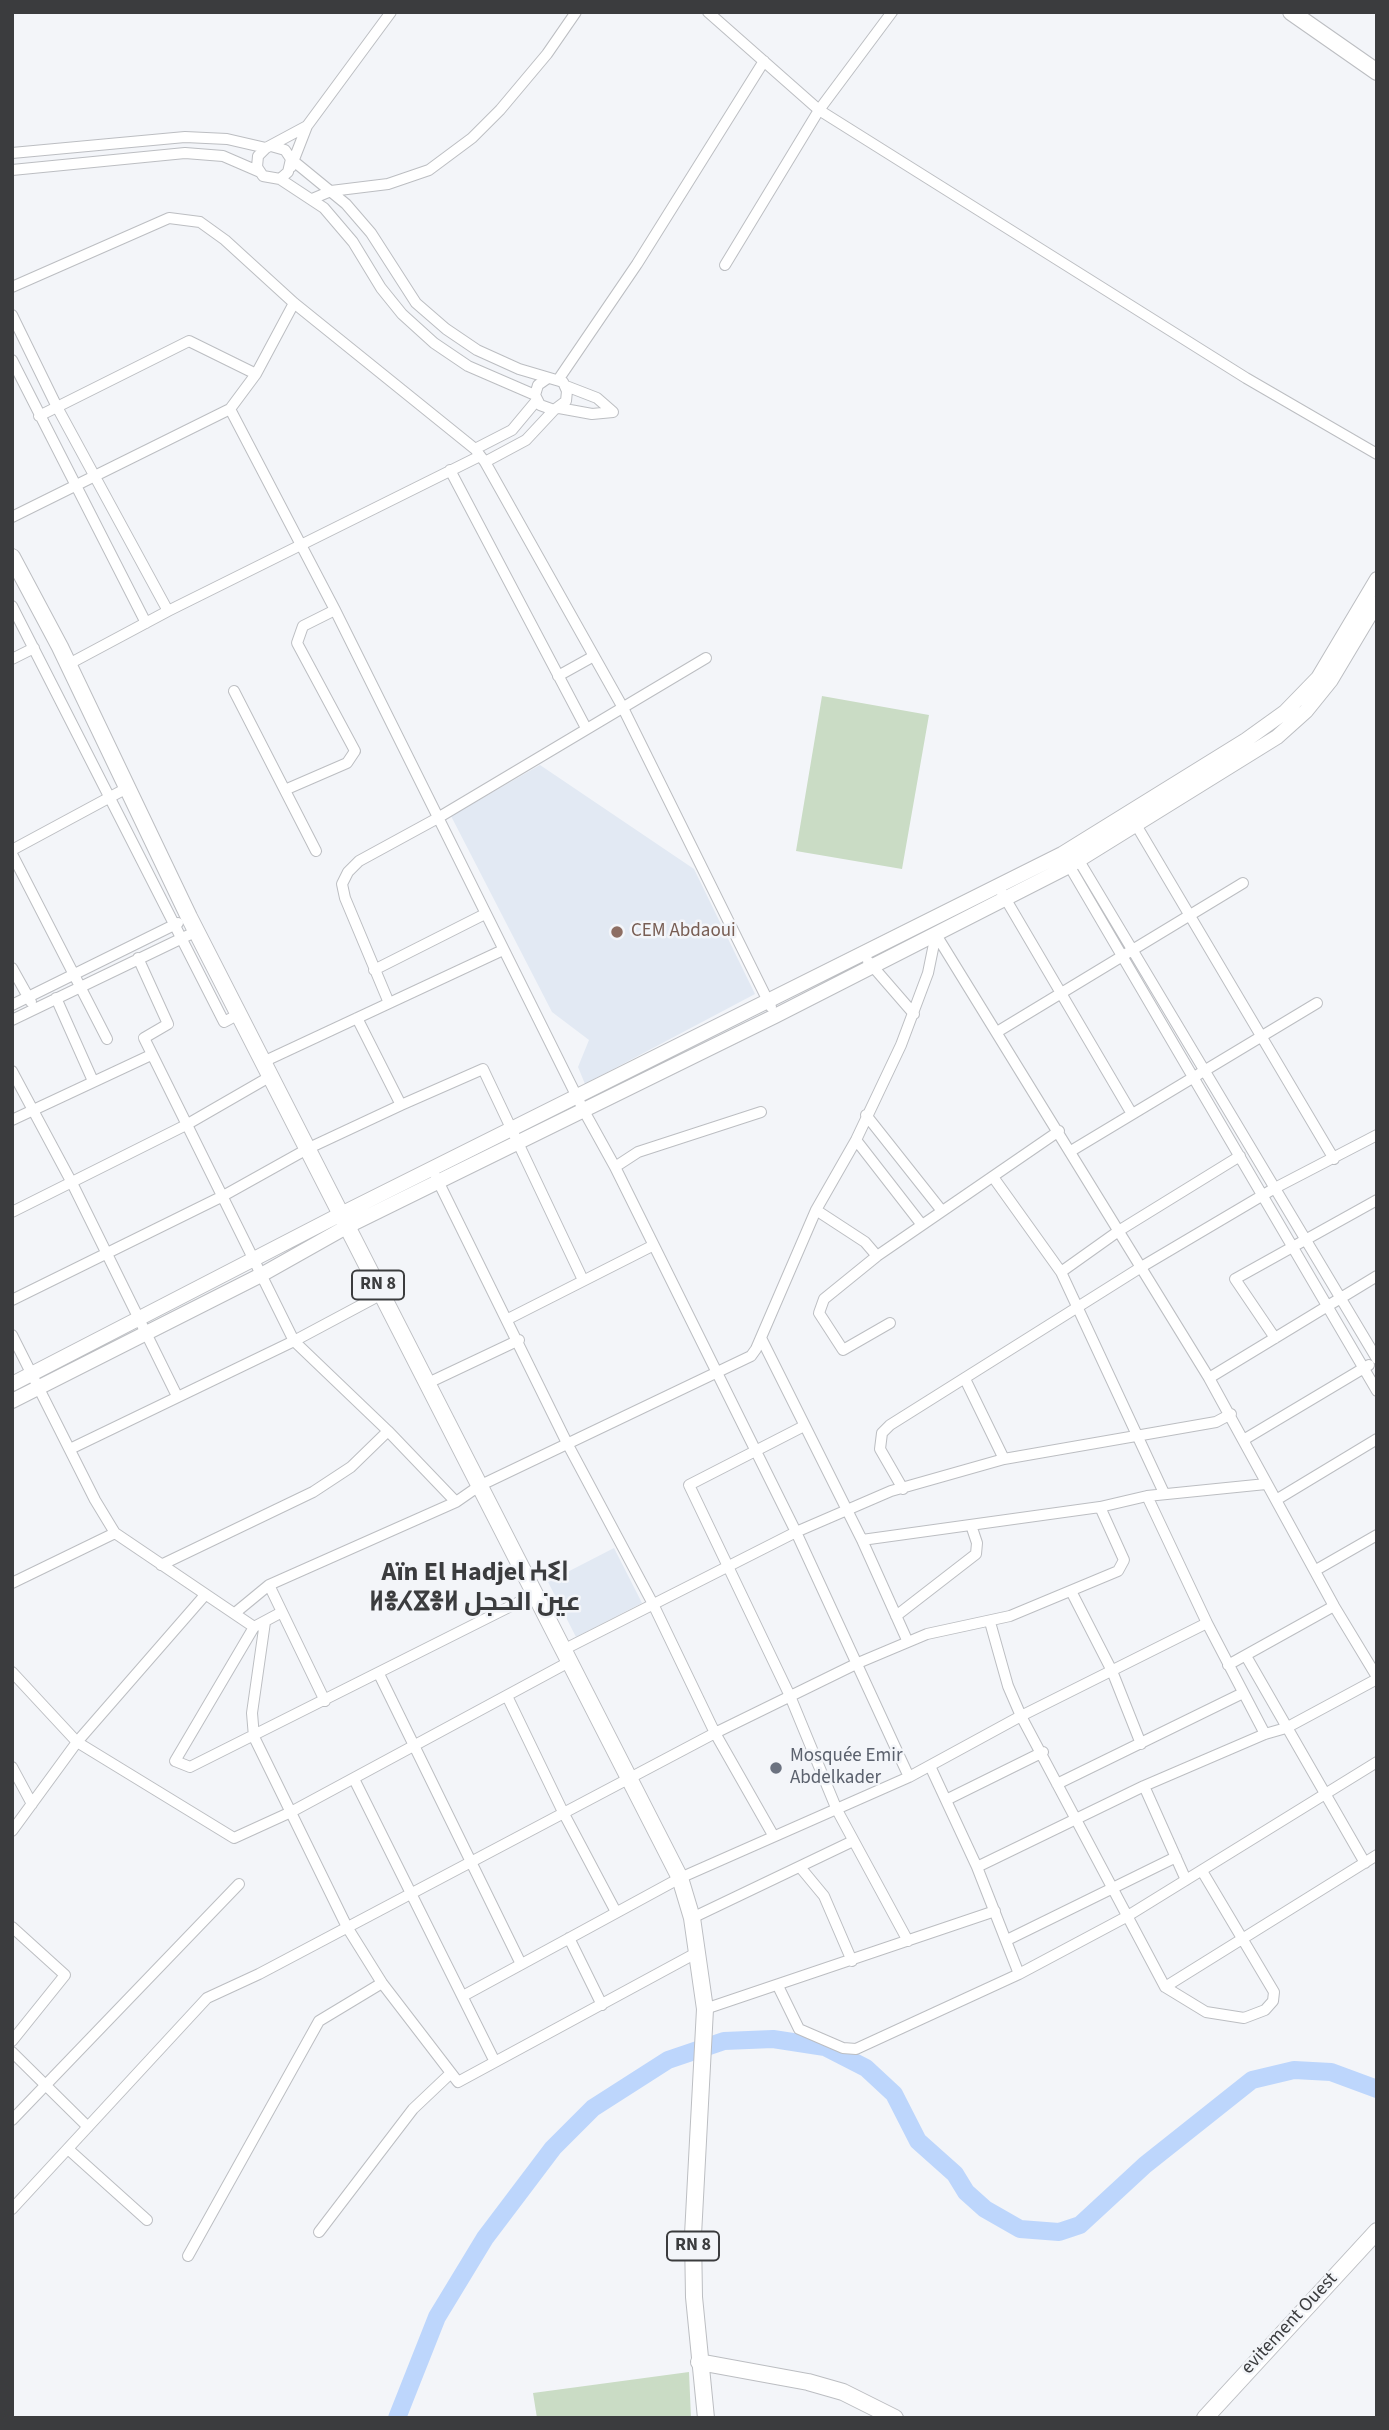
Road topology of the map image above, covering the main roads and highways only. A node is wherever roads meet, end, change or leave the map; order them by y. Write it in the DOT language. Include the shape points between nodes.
graph roads {
  1 [pos="1291,12"];
  2 [pos="1377,72"];
  3 [pos="12,557"];
  4 [pos="1377,579"];
  5 [pos="1377,603"];
  6 [pos="1132,819"];
  7 [pos="772,1009"];
  8 [pos="345,1220"];
  9 [pos="12,1384"];
  10 [pos="12,1401"];
  11 [pos="1377,2231"];
  12 [pos="699,2362"];
  13 [pos="706,2418"];
  14 [pos="895,2418"];
  15 [pos="1205,2418"];
  1 -- 2 [label="main road"];
  3 -- 8 [label="main road, RN 8"];
  4 -- 6 [label="main road" via="1318,678 1285,712"];
  5 -- 6 [label="main road" via="1331,680 1277,737"];
  6 -- 7 [label="main road" via="1070,857"];
  7 -- 8 [label="main road" via="584,1111 439,1182"];
  7 -- 8 [label="main road" via="576,1096 431,1168"];
  8 -- 9 [label="main road"];
  8 -- 10 [label="main road" via="261,1275"];
  8 -- 12 [label="main road, RN 8" via="680,1878 692,1918 705,2017 693,2235"];
  11 -- 15 [label="main road, evitement Ouest"];
  12 -- 13 [label="main road, RN 8"];
  12 -- 14 [label="main road" via="843,2392"];
}
